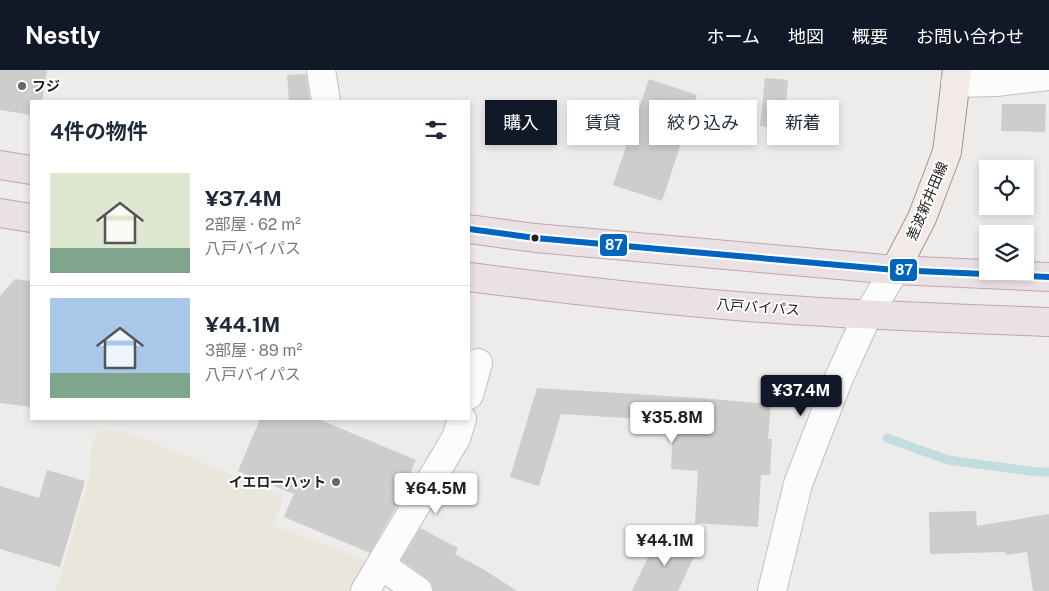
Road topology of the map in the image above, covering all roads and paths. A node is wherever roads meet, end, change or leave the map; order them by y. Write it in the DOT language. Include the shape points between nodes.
graph roads {
  1 [pos="322,70"];
  2 [pos="956,76"];
  3 [pos="1049,76"];
  4 [pos="326,100"];
  5 [pos="0,165"];
  6 [pos="30,170"];
  7 [pos="0,213"];
  8 [pos="30,218"];
  9 [pos="470,229"];
  10 [pos="895,270"];
  11 [pos="470,277"];
  12 [pos="1049,277"];
  13 [pos="868,314"];
  14 [pos="1049,322"];
  15 [pos="478,362"];
  16 [pos="470,391"];
  17 [pos="462,420"];
  18 [pos="381,565"];
  19 [pos="365,591"];
  20 [pos="418,591"];
  21 [pos="772,591"];
  1 -- 4 [label="street"];
  2 -- 3 [label="street" via="996,82"];
  2 -- 10 [label="main road, 差波新井田線" via="947,152 922,218"];
  5 -- 6 [label="highway"];
  7 -- 8 [label="highway"];
  9 -- 10 [label="highway" via="535,238"];
  10 -- 12 [label="highway"];
  10 -- 13 [label="street"];
  11 -- 13 [label="highway, 八戸バイパス" via="724,305"];
  13 -- 14 [label="highway, 八戸バイパス"];
  13 -- 21 [label="street" via="838,380 798,484"];
  15 -- 16 [label="street"];
  17 -- 18 [label="street" via="456,438"];
  18 -- 19 [label="street"];
  18 -- 20 [label="street"];
}
